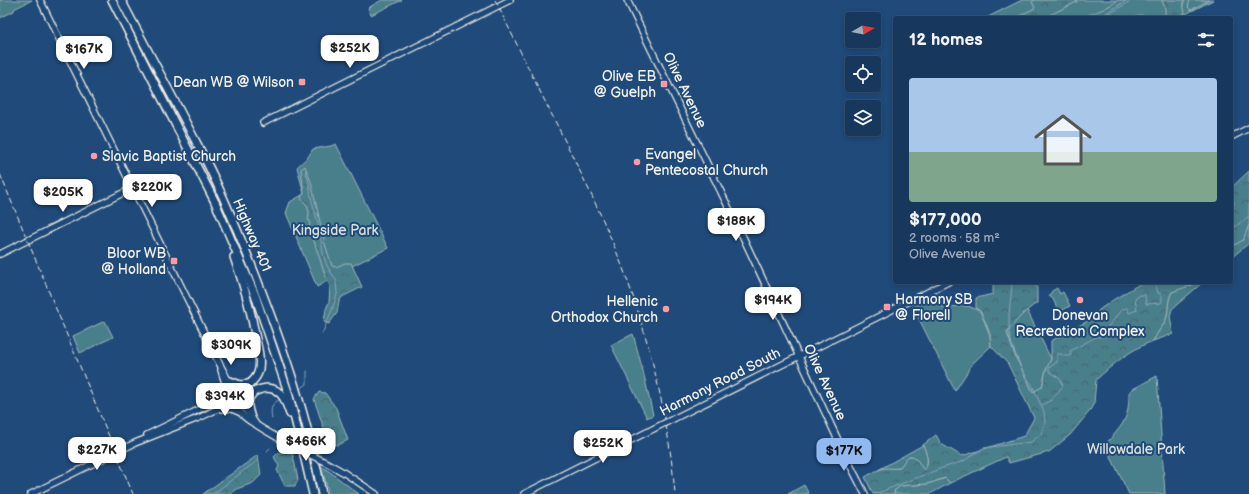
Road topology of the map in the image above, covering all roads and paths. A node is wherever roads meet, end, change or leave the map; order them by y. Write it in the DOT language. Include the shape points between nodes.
graph roads {
  1 [pos="40,0"];
  2 [pos="112,0"];
  3 [pos="121,0"];
  4 [pos="510,0"];
  5 [pos="627,0"];
  6 [pos="263,123"];
  7 [pos="1249,128"];
  8 [pos="1233,136"];
  9 [pos="133,188"];
  10 [pos="215,202"];
  11 [pos="0,254"];
  12 [pos="944,284"];
  13 [pos="799,356"];
  14 [pos="217,359"];
  15 [pos="230,381"];
  16 [pos="251,383"];
  17 [pos="256,390"];
  18 [pos="234,397"];
  19 [pos="213,411"];
  20 [pos="240,413"];
  21 [pos="251,418"];
  22 [pos="256,424"];
  23 [pos="299,434"];
  24 [pos="135,442"];
  25 [pos="359,483"];
  26 [pos="31,494"];
  27 [pos="313,494"];
  28 [pos="323,494"];
  29 [pos="368,494"];
  30 [pos="376,494"];
  31 [pos="524,494"];
  32 [pos="865,494"];
  1 -- 9 [label="main road"];
  2 -- 10 [label="highway, Highway 401"];
  3 -- 28 [label="highway, Highway 401" via="198,145 237,229 279,334 297,391"];
  4 -- 6 [label="main road"];
  5 -- 13 [label="main road, Olive Avenue"];
  7 -- 8 [label="main road"];
  9 -- 11 [label="main road"];
  9 -- 14 [label="main road"];
  10 -- 16 [label="highway" via="249,303 259,358 258,373"];
  10 -- 23 [label="highway, Highway 401" via="255,295 286,385"];
  12 -- 13 [label="main road, Harmony Road South"];
  13 -- 31 [label="main road, Harmony Road South, bridge"];
  13 -- 32 [label="main road, Olive Avenue"];
  14 -- 15 [label="main road"];
  14 -- 18 [label="main road" via="225,383"];
  15 -- 16 [label="highway" via="240,385"];
  15 -- 18 [label="main road"];
  16 -- 18 [label="highway"];
  17 -- 18 [label="highway"];
  17 -- 21 [label="highway" via="247,404"];
  17 -- 23 [label="highway" via="268,387 283,396"];
  18 -- 19 [label="main road"];
  18 -- 20 [label="main road"];
  18 -- 21 [label="main road"];
  18 -- 24 [label="main road"];
  19 -- 20 [label="main road" via="227,408"];
  19 -- 24 [label="main road"];
  20 -- 22 [label="main road"];
  21 -- 22 [label="main road"];
  22 -- 25 [label="main road, bridge" via="272,435 327,462"];
  23 -- 27 [label="highway, Highway 401"];
  24 -- 26 [label="main road"];
  25 -- 29 [label="main road"];
  25 -- 30 [label="main road"];
}
